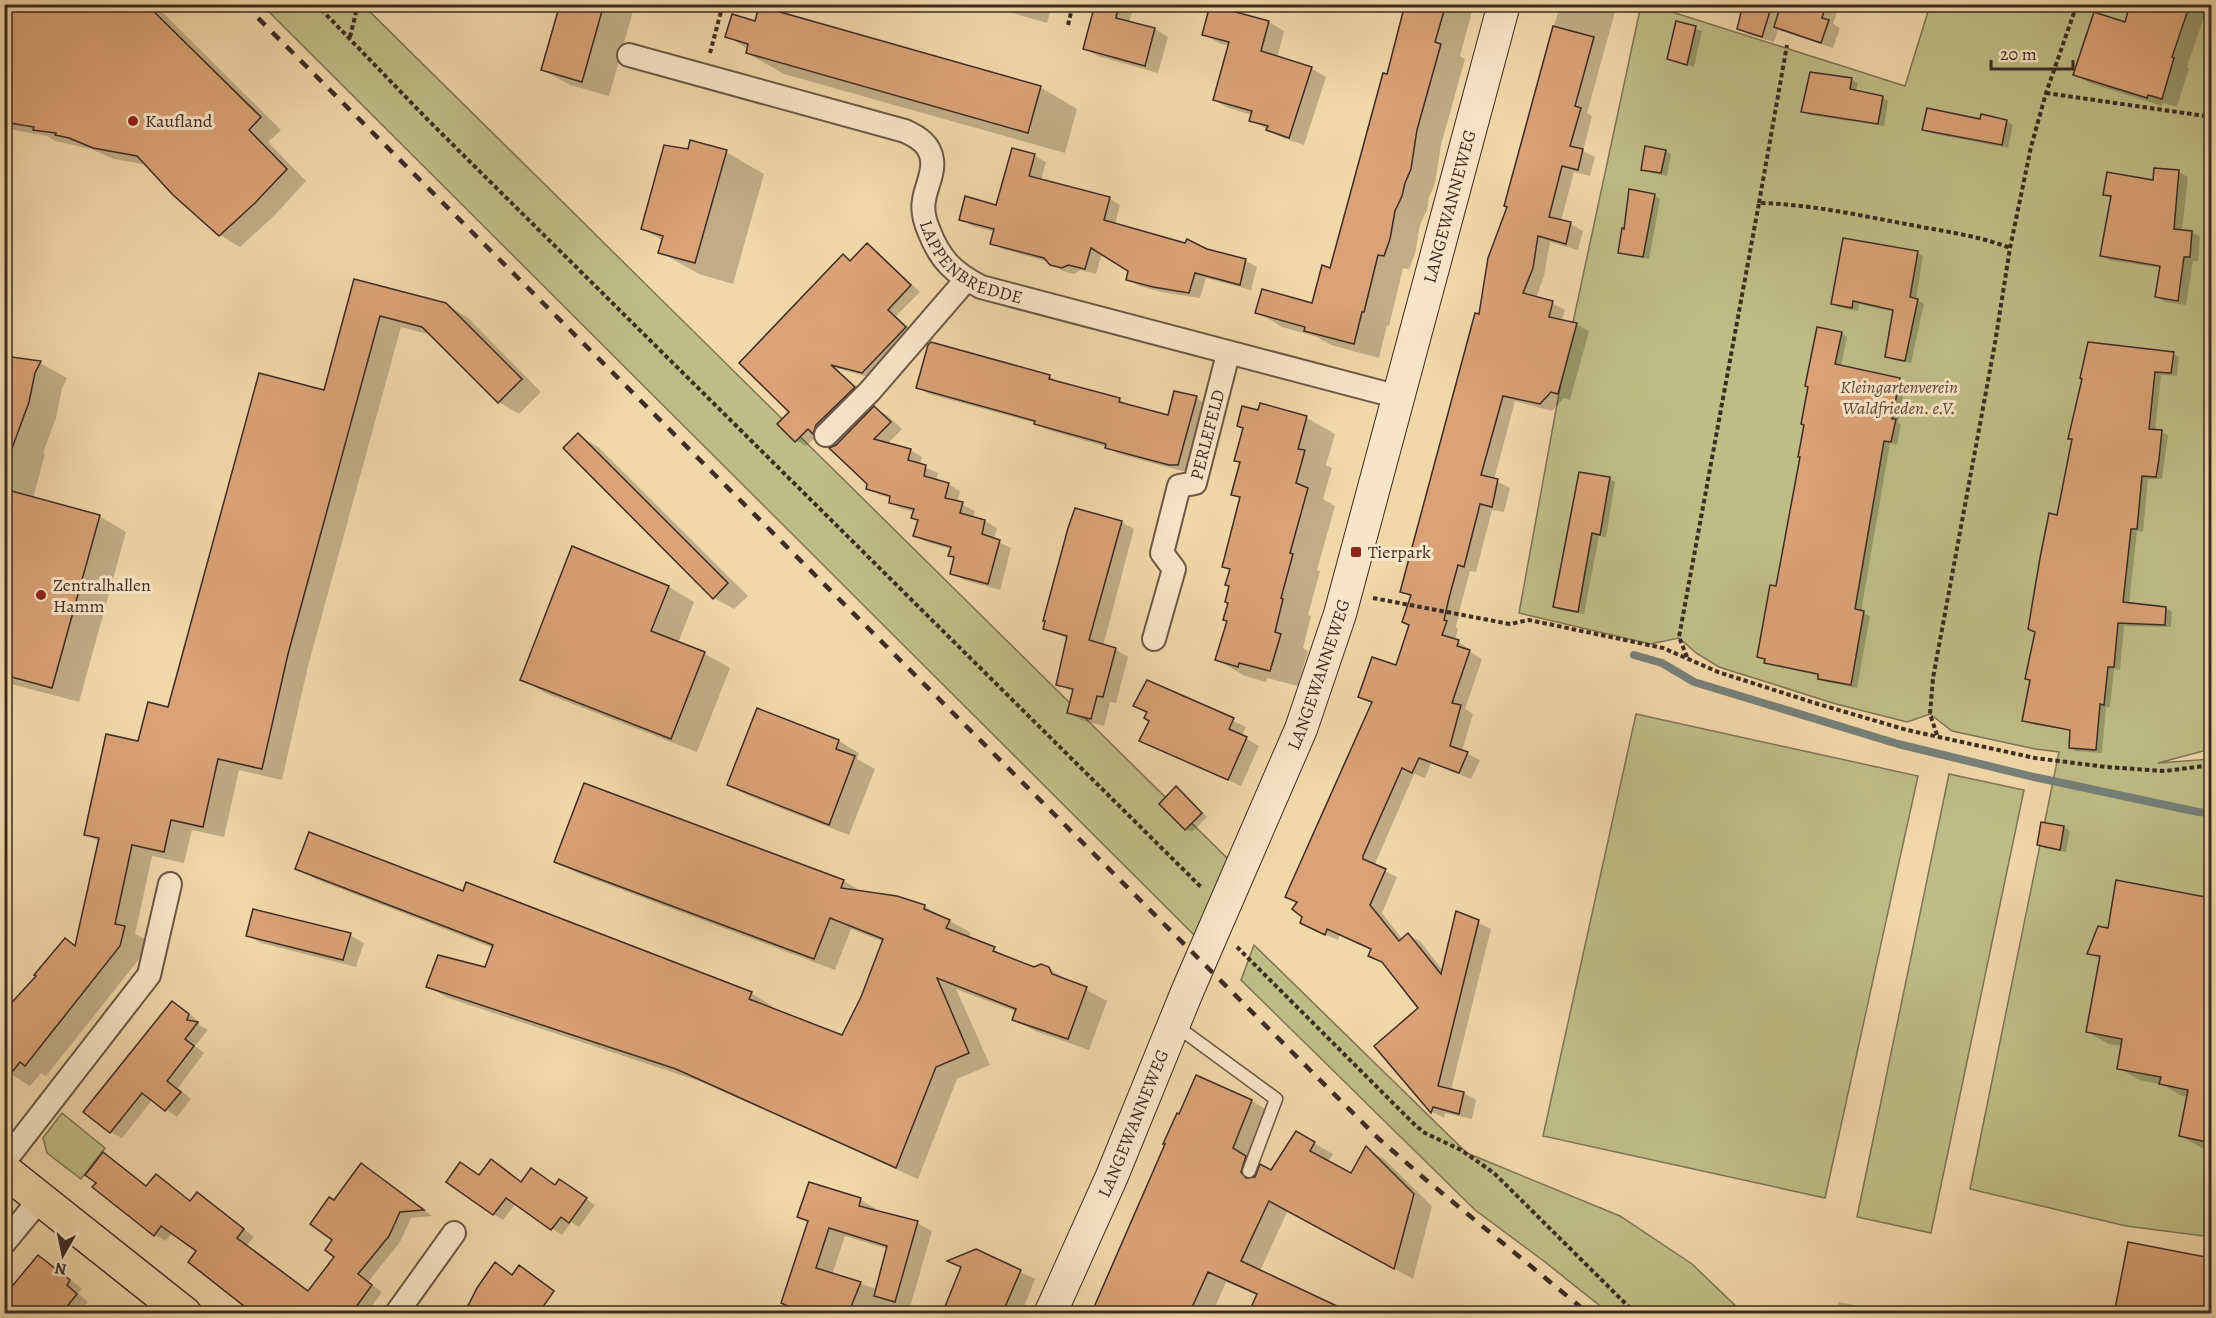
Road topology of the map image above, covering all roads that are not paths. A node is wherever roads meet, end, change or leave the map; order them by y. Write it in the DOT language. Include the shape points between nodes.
graph roads {
  1 [pos="1504,4"];
  2 [pos="629,55"];
  3 [pos="966,280"];
  4 [pos="1228,354"];
  5 [pos="1399,397"];
  6 [pos="826,435"];
  7 [pos="1154,639"];
  8 [pos="170,884"];
  9 [pos="1174,1024"];
  10 [pos="4,1162"];
  11 [pos="4,1170"];
  12 [pos="1249,1171"];
  13 [pos="41,1198"];
  14 [pos="454,1233"];
  15 [pos="4,1243"];
  16 [pos="185,1314"];
  17 [pos="396,1314"];
  18 [pos="1050,1314"];
  1 -- 5 [label="street, LANGEWANNEWEG"];
  2 -- 3 [label="street, LAPPENBREDDE" via="919,138 929,148 933,161 923,202 924,220 939,255"];
  3 -- 4 [label="street, LAPPENBREDDE"];
  3 -- 6 [label="street" via="870,391"];
  4 -- 5 [label="street, LAPPENBREDDE"];
  4 -- 7 [label="street, PERLEFELD" via="1195,483 1179,486 1162,553 1174,569"];
  5 -- 9 [label="street, LANGEWANNEWEG" via="1340,614 1301,729"];
  8 -- 10 [label="street" via="149,975"];
  9 -- 12 [label="lane" via="1276,1099"];
  9 -- 18 [label="street, LANGEWANNEWEG"];
  11 -- 13 [label="main road"];
  13 -- 15 [label="street"];
  13 -- 16 [label="main road"];
  14 -- 17 [label="street"];
}
